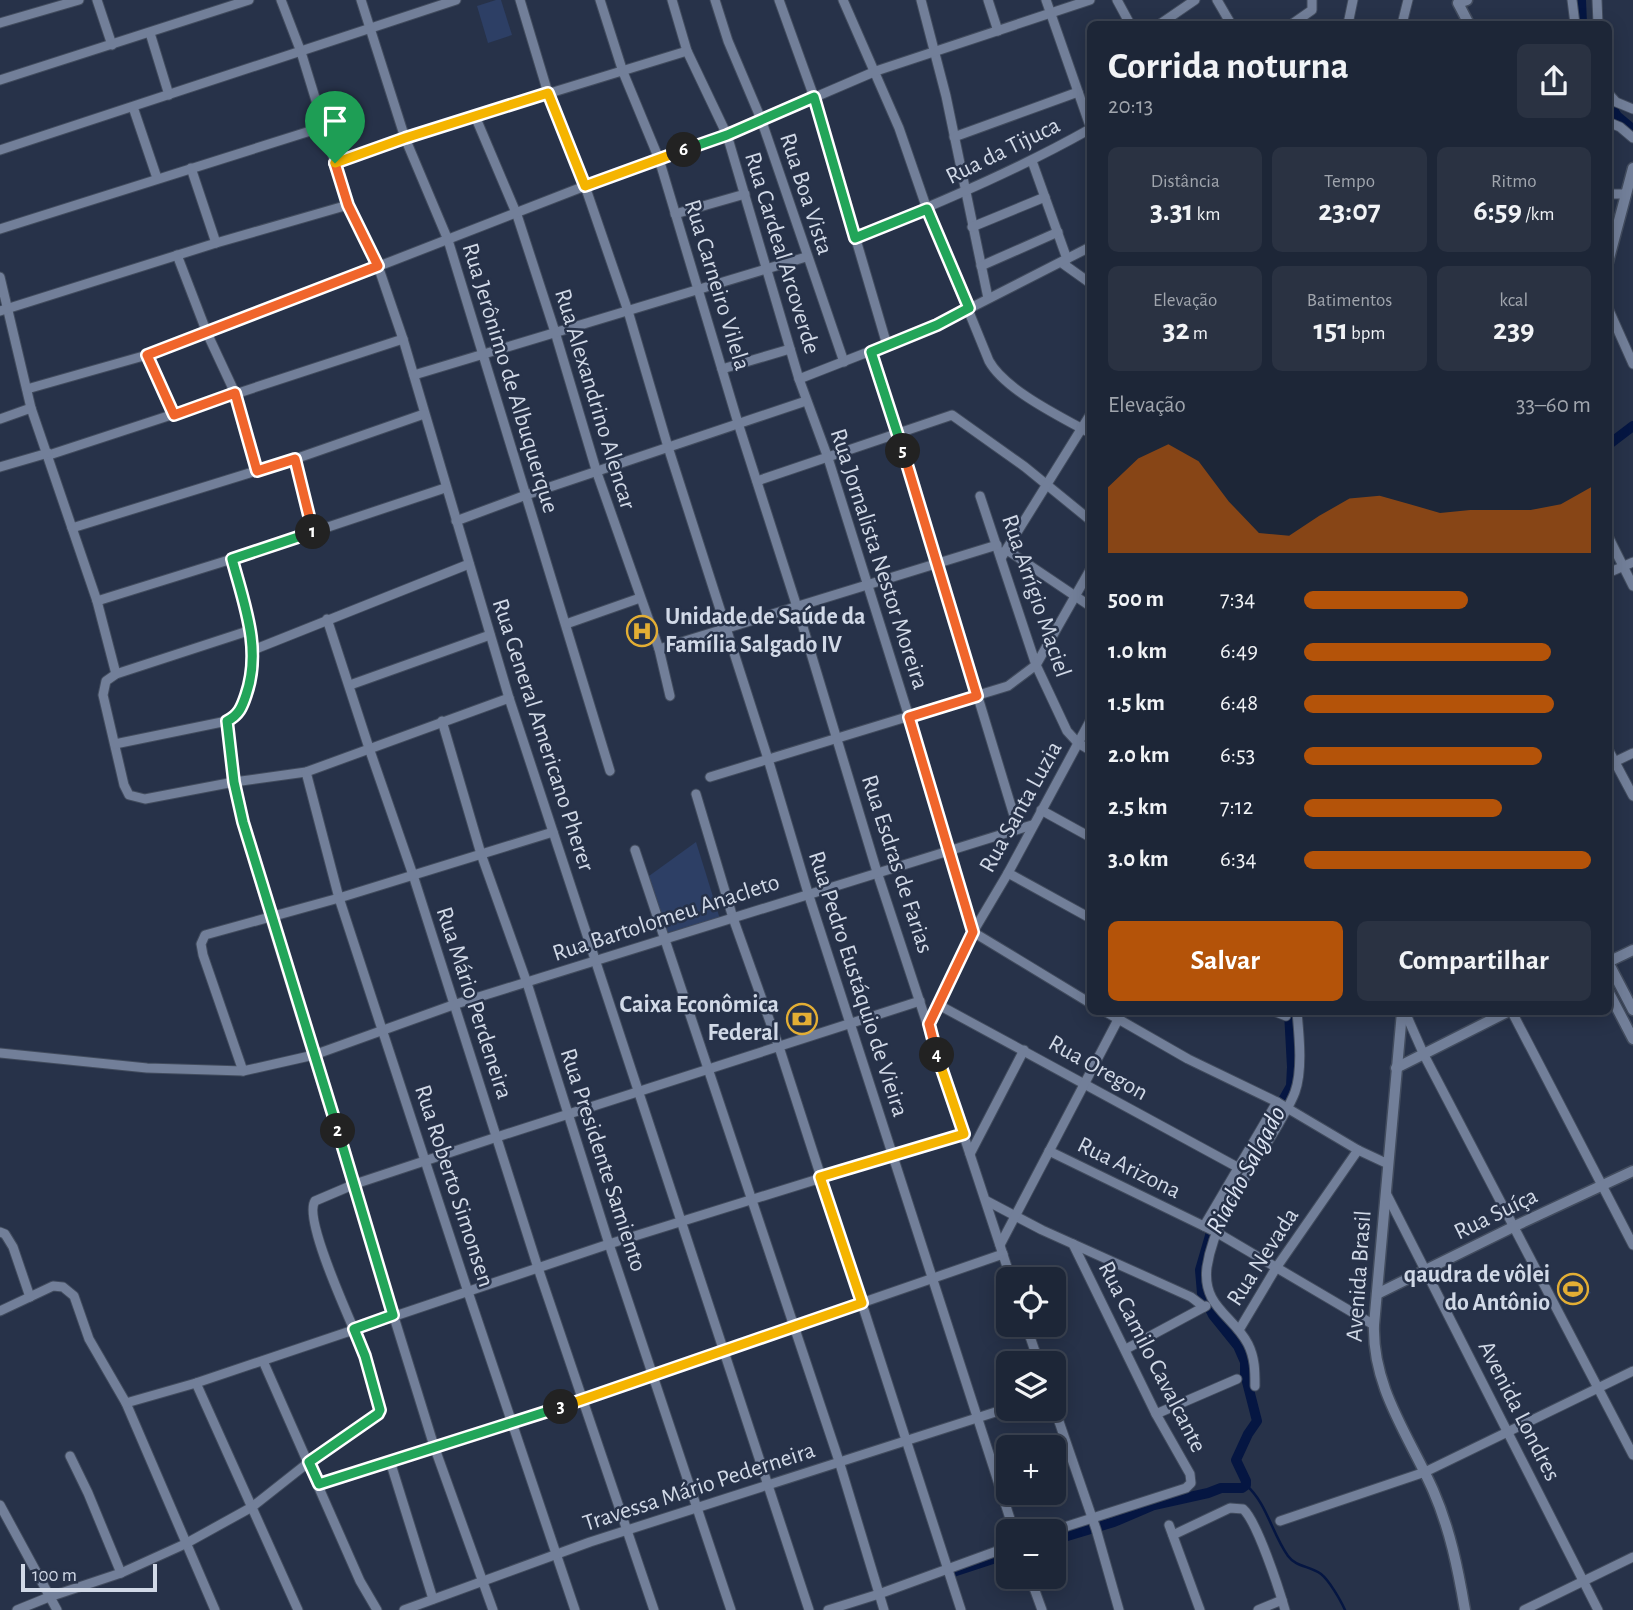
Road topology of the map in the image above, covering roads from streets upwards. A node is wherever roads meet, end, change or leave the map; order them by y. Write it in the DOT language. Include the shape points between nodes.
graph roads {
  1 [pos="79,0"];
  2 [pos="97,0"];
  3 [pos="249,0"];
  4 [pos="281,0"];
  5 [pos="361,0"];
  6 [pos="456,0"];
  7 [pos="520,0"];
  8 [pos="600,0"];
  9 [pos="672,0"];
  10 [pos="715,0"];
  11 [pos="779,0"];
  12 [pos="843,0"];
  13 [pos="920,0"];
  14 [pos="988,0"];
  15 [pos="1046,0"];
  16 [pos="1090,0"];
  17 [pos="1117,0"];
  18 [pos="1195,0"];
  19 [pos="1217,0"];
  20 [pos="1312,0"];
  21 [pos="1353,0"];
  22 [pos="1408,0"];
  23 [pos="1572,0"];
  24 [pos="1597,0"];
  25 [pos="1460,1"];
  26 [pos="442,2"];
  27 [pos="1051,13"];
  28 [pos="1128,21"];
  29 [pos="1164,21"];
  30 [pos="1229,21"];
  31 [pos="1296,21"];
  32 [pos="1349,21"];
  33 [pos="1403,21"];
  34 [pos="1468,21"];
  35 [pos="1575,21"];
  36 [pos="1598,21"];
  37 [pos="0,23"];
  38 [pos="370,28"];
  39 [pos="998,31"];
  40 [pos="150,33"];
  41 [pos="112,45"];
  42 [pos="687,51"];
  43 [pos="301,52"];
  44 [pos="933,53"];
  45 [pos="876,71"];
  46 [pos="623,72"];
  47 [pos="0,80"];
  48 [pos="1078,92"];
  49 [pos="548,93"];
  50 [pos="169,95"];
  51 [pos="814,97"];
  52 [pos="1612,98"];
  53 [pos="132,107"];
  54 [pos="1633,109"];
  55 [pos="475,116"];
  56 [pos="1087,118"];
  57 [pos="761,119"];
  58 [pos="1612,123"];
  59 [pos="323,127"];
  60 [pos="1087,129"];
  61 [pos="727,135"];
  62 [pos="954,137"];
  63 [pos="405,138"];
  64 [pos="1633,138"];
  65 [pos="0,150"];
  66 [pos="659,159"];
  67 [pos="1032,161"];
  68 [pos="335,163"];
  69 [pos="191,168"];
  70 [pos="1633,168"];
  71 [pos="157,178"];
  72 [pos="585,186"];
  73 [pos="965,192"];
  74 [pos="745,194"];
  75 [pos="1612,194"];
  76 [pos="1626,194"];
  77 [pos="1045,197"];
  78 [pos="348,205"];
  79 [pos="927,209"];
  80 [pos="675,214"];
  81 [pos="517,215"];
  82 [pos="971,227"];
  83 [pos="0,229"];
  84 [pos="1058,232"];
  85 [pos="855,238"];
  86 [pos="448,240"];
  87 [pos="216,243"];
  88 [pos="1612,247"];
  89 [pos="1087,249"];
  90 [pos="177,255"];
  91 [pos="806,257"];
  92 [pos="1064,261"];
  93 [pos="378,266"];
  94 [pos="981,266"];
  95 [pos="768,270"];
  96 [pos="0,277"];
  97 [pos="1087,280"];
  98 [pos="698,291"];
  99 [pos="988,298"];
  100 [pos="969,308"];
  101 [pos="3,309"];
  102 [pos="628,311"];
  103 [pos="1612,317"];
  104 [pos="555,332"];
  105 [pos="207,333"];
  106 [pos="403,339"];
  107 [pos="887,345"];
  108 [pos="790,349"];
  109 [pos="871,352"];
  110 [pos="483,354"];
  111 [pos="147,355"];
  112 [pos="844,362"];
  113 [pos="1633,364"];
  114 [pos="722,369"];
  115 [pos="414,375"];
  116 [pos="799,379"];
  117 [pos="27,389"];
  118 [pos="235,393"];
  119 [pos="806,401"];
  120 [pos="31,408"];
  121 [pos="424,414"];
  122 [pos="174,415"];
  123 [pos="0,419"];
  124 [pos="738,423"];
  125 [pos="1086,431"];
  126 [pos="898,435"];
  127 [pos="668,447"];
  128 [pos="48,454"];
  129 [pos="828,458"];
  130 [pos="295,459"];
  131 [pos="0,467"];
  132 [pos="257,471"];
  133 [pos="597,473"];
  134 [pos="757,481"];
  135 [pos="1048,485"];
  136 [pos="445,488"];
  137 [pos="526,495"];
  138 [pos="980,496"];
  139 [pos="1087,518"];
  140 [pos="456,521"];
  141 [pos="72,528"];
  142 [pos="313,532"];
  143 [pos="1612,544"];
  144 [pos="997,545"];
  145 [pos="1004,554"];
  146 [pos="232,559"];
  147 [pos="1633,562"];
  148 [pos="936,564"];
  149 [pos="469,565"];
  150 [pos="1623,566"];
  151 [pos="1612,571"];
  152 [pos="1087,575"];
  153 [pos="867,584"];
  154 [pos="1633,586"];
  155 [pos="1075,597"];
  156 [pos="640,598"];
  157 [pos="97,601"];
  158 [pos="1087,605"];
  159 [pos="797,607"];
  160 [pos="327,619"];
  161 [pos="566,624"];
  162 [pos="251,629"];
  163 [pos="727,629"];
  164 [pos="490,635"];
  165 [pos="659,649"];
  166 [pos="253,650"];
  167 [pos="1037,665"];
  168 [pos="116,674"];
  169 [pos="350,685"];
  170 [pos="670,696"];
  171 [pos="977,696"];
  172 [pos="509,698"];
  173 [pos="909,717"];
  174 [pos="227,721"];
  175 [pos="442,721"];
  176 [pos="1087,726"];
  177 [pos="837,740"];
  178 [pos="1078,743"];
  179 [pos="115,744"];
  180 [pos="369,748"];
  181 [pos="1087,748"];
  182 [pos="1633,753"];
  183 [pos="768,759"];
  184 [pos="1612,763"];
  185 [pos="1612,764"];
  186 [pos="610,771"];
  187 [pos="306,772"];
  188 [pos="710,777"];
  189 [pos="234,782"];
  190 [pos="696,794"];
  191 [pos="1633,796"];
  192 [pos="1041,810"];
  193 [pos="1032,825"];
  194 [pos="1018,829"];
  195 [pos="553,832"];
  196 [pos="1087,835"];
  197 [pos="635,850"];
  198 [pos="948,850"];
  199 [pos="481,854"];
  200 [pos="877,872"];
  201 [pos="1008,873"];
  202 [pos="413,875"];
  203 [pos="808,893"];
  204 [pos="339,898"];
  205 [pos="1087,916"];
  206 [pos="270,917"];
  207 [pos="733,918"];
  208 [pos="973,932"];
  209 [pos="663,939"];
  210 [pos="1633,950"];
  211 [pos="1612,960"];
  212 [pos="596,961"];
  213 [pos="1612,970"];
  214 [pos="527,984"];
  215 [pos="1612,999"];
  216 [pos="920,1001"];
  217 [pos="1087,1001"];
  218 [pos="937,1004"];
  219 [pos="453,1005"];
  220 [pos="1633,1010"];
  221 [pos="1120,1015"];
  222 [pos="1297,1015"];
  223 [pos="1403,1015"];
  224 [pos="1404,1015"];
  225 [pos="1501,1015"];
  226 [pos="1514,1015"];
  227 [pos="851,1024"];
  228 [pos="929,1024"];
  229 [pos="383,1030"];
  230 [pos="1633,1039"];
  231 [pos="779,1047"];
  232 [pos="1024,1050"];
  233 [pos="0,1053"];
  234 [pos="314,1055"];
  235 [pos="1424,1055"];
  236 [pos="1396,1068"];
  237 [pos="708,1070"];
  238 [pos="243,1071"];
  239 [pos="1085,1083"];
  240 [pos="638,1092"];
  241 [pos="1278,1102"];
  242 [pos="1288,1108"];
  243 [pos="568,1114"];
  244 [pos="964,1134"];
  245 [pos="497,1137"];
  246 [pos="1358,1150"];
  247 [pos="1049,1151"];
  248 [pos="970,1154"];
  249 [pos="892,1156"];
  250 [pos="426,1162"];
  251 [pos="1388,1164"];
  252 [pos="1239,1168"];
  253 [pos="1633,1171"];
  254 [pos="820,1177"];
  255 [pos="355,1184"];
  256 [pos="1603,1185"];
  257 [pos="1385,1191"];
  258 [pos="751,1200"];
  259 [pos="987,1201"];
  260 [pos="1016,1215"];
  261 [pos="680,1223"];
  262 [pos="1515,1226"];
  263 [pos="1210,1229"];
  264 [pos="0,1233"];
  265 [pos="609,1244"];
  266 [pos="1073,1244"];
  267 [pos="1633,1245"];
  268 [pos="1002,1250"];
  269 [pos="1007,1267"];
  270 [pos="538,1268"];
  271 [pos="1276,1268"];
  272 [pos="1426,1272"];
  273 [pos="933,1280"];
  274 [pos="468,1292"];
  275 [pos="1377,1294"];
  276 [pos="30,1297"];
  277 [pos="862,1303"];
  278 [pos="0,1311"];
  279 [pos="393,1315"];
  280 [pos="1374,1325"];
  281 [pos="794,1328"];
  282 [pos="354,1329"];
  283 [pos="1239,1330"];
  284 [pos="1126,1349"];
  285 [pos="722,1351"];
  286 [pos="263,1361"];
  287 [pos="1633,1371"];
  288 [pos="652,1374"];
  289 [pos="1237,1379"];
  290 [pos="196,1383"];
  291 [pos="1255,1386"];
  292 [pos="1598,1389"];
  293 [pos="582,1399"];
  294 [pos="126,1403"];
  295 [pos="996,1411"];
  296 [pos="1156,1414"];
  297 [pos="978,1416"];
  298 [pos="1059,1421"];
  299 [pos="513,1423"];
  300 [pos="1509,1432"];
  301 [pos="906,1439"];
  302 [pos="434,1446"];
  303 [pos="1633,1455"];
  304 [pos="70,1456"];
  305 [pos="390,1461"];
  306 [pos="839,1461"];
  307 [pos="309,1462"];
  308 [pos="1425,1472"];
  309 [pos="319,1484"];
  310 [pos="766,1484"];
  311 [pos="0,1505"];
  312 [pos="251,1507"];
  313 [pos="697,1508"];
  314 [pos="1010,1519"];
  315 [pos="4,1521"];
  316 [pos="1280,1521"];
  317 [pos="1093,1523"];
  318 [pos="1169,1525"];
  319 [pos="1066,1528"];
  320 [pos="628,1531"];
  321 [pos="1173,1535"];
  322 [pos="185,1544"];
  323 [pos="996,1551"];
  324 [pos="557,1553"];
  325 [pos="1633,1557"];
  326 [pos="947,1567"];
  327 [pos="121,1573"];
  328 [pos="484,1582"];
  329 [pos="1584,1582"];
  330 [pos="1034,1589"];
  331 [pos="879,1594"];
  332 [pos="49,1597"];
  333 [pos="433,1599"];
  334 [pos="1284,1605"];
  335 [pos="18,1610"];
  336 [pos="57,1610"];
  337 [pos="215,1610"];
  338 [pos="298,1610"];
  339 [pos="377,1610"];
  340 [pos="404,1610"];
  341 [pos="493,1610"];
  342 [pos="575,1610"];
  343 [pos="654,1610"];
  344 [pos="731,1610"];
  345 [pos="809,1610"];
  346 [pos="828,1610"];
  347 [pos="884,1610"];
  348 [pos="961,1610"];
  349 [pos="1042,1610"];
  350 [pos="1119,1610"];
  351 [pos="1200,1610"];
  352 [pos="1258,1610"];
  353 [pos="1465,1610"];
  354 [pos="1524,1610"];
  355 [pos="1598,1610"];
  1 -- 37 [label="street"];
  2 -- 41 [label="street"];
  3 -- 40 [label="street"];
  4 -- 43 [label="street, Rua General Americano Pherer"];
  5 -- 38 [label="street, Rua Jerônimo de Albuquerque"];
  6 -- 26 [label="street"];
  7 -- 49 [label="street, Rua Pedro Eustáquio de Vieira"];
  8 -- 46 [label="street, Rua Carneiro Vilela"];
  9 -- 42 [label="street, Rua Cardeal Arcoverde"];
  10 -- 57 [label="street, Rua Boa Vista"];
  11 -- 51 [label="street"];
  12 -- 45 [label="street"];
  13 -- 44 [label="street"];
  14 -- 39 [label="street"];
  15 -- 27 [label="street"];
  16 -- 27 [label="street"];
  17 -- 28 [label="street"];
  18 -- 29 [label="street"];
  19 -- 30 [label="street"];
  20 -- 31 [label="street" via="1312,10"];
  21 -- 32 [label="street"];
  22 -- 33 [label="street"];
  23 -- 35 [label="street"];
  24 -- 36 [label="street"];
  25 -- 34 [label="street"];
  26 -- 38 [label="street"];
  27 -- 39 [label="street"];
  27 -- 48 [label="street"];
  38 -- 43 [label="street"];
  38 -- 63 [label="street, Rua Jerônimo de Albuquerque"];
  39 -- 44 [label="street"];
  40 -- 41 [label="street"];
  40 -- 50 [label="street"];
  41 -- 47 [label="street"];
  42 -- 46 [label="street"];
  42 -- 61 [label="street, Rua Cardeal Arcoverde"];
  43 -- 50 [label="street"];
  43 -- 59 [label="street, Rua General Americano Pherer"];
  44 -- 45 [label="street"];
  44 -- 62 [label="street"];
  45 -- 51 [label="street"];
  45 -- 79 [label="street"];
  46 -- 49 [label="street"];
  46 -- 66 [label="street, Rua Carneiro Vilela"];
  48 -- 56 [label="street"];
  48 -- 62 [label="street"];
  49 -- 55 [label="street"];
  49 -- 72 [label="street, Rua Pedro Eustáquio de Vieira"];
  50 -- 53 [label="street"];
  51 -- 57 [label="street"];
  51 -- 85 [label="street"];
  52 -- 54 [label="street"];
  53 -- 65 [label="street"];
  53 -- 71 [label="street"];
  55 -- 63 [label="street"];
  55 -- 81 [label="street, Rua Alexandrino Alencar"];
  57 -- 61 [label="street"];
  57 -- 91 [label="street, Rua Boa Vista"];
  58 -- 64 [label="street"];
  59 -- 68 [label="street, Rua General Americano Pherer"];
  59 -- 69 [label="street"];
  60 -- 67 [label="street, Rua da Tijuca"];
  61 -- 66 [label="street"];
  61 -- 74 [label="street, Rua Cardeal Arcoverde"];
  62 -- 73 [label="street"];
  63 -- 68 [label="street"];
  63 -- 86 [label="street, Rua Jerônimo de Albuquerque"];
  66 -- 72 [label="street"];
  66 -- 80 [label="street, Rua Carneiro Vilela"];
  67 -- 73 [label="street, Rua da Tijuca"];
  67 -- 77 [label="street"];
  68 -- 78 [label="street, Rua General Americano Pherer"];
  69 -- 71 [label="street"];
  69 -- 87 [label="street"];
  70 -- 76 [label="street"];
  71 -- 83 [label="street"];
  72 -- 81 [label="street"];
  72 -- 102 [label="street, Rua Pedro Eustáquio de Vieira"];
  73 -- 79 [label="street, Rua da Tijuca"];
  73 -- 82 [label="street"];
  74 -- 80 [label="street"];
  74 -- 95 [label="street, Rua Cardeal Arcoverde"];
  75 -- 76 [label="street"];
  76 -- 88 [label="street"];
  77 -- 82 [label="street"];
  77 -- 84 [label="street"];
  78 -- 87 [label="street"];
  78 -- 93 [label="street, Rua General Americano Pherer"];
  79 -- 85 [label="street, Rua da Tijuca"];
  79 -- 100 [label="street"];
  80 -- 98 [label="street, Rua Carneiro Vilela"];
  81 -- 86 [label="street"];
  81 -- 104 [label="street, Rua Alexandrino Alencar"];
  82 -- 94 [label="street"];
  84 -- 92 [label="street"];
  84 -- 94 [label="street"];
  85 -- 107 [label="street"];
  86 -- 93 [label="street"];
  86 -- 110 [label="street, Rua Jerônimo de Albuquerque"];
  87 -- 90 [label="street"];
  89 -- 92 [label="street"];
  90 -- 101 [label="street"];
  90 -- 105 [label="street"];
  91 -- 95 [label="street"];
  91 -- 112 [label="street, Rua Boa Vista"];
  92 -- 97 [label="street"];
  92 -- 99 [label="street"];
  93 -- 105 [label="street"];
  93 -- 106 [label="street, Rua General Americano Pherer"];
  94 -- 99 [label="street"];
  95 -- 98 [label="street"];
  95 -- 108 [label="street, Rua Cardeal Arcoverde"];
  96 -- 101 [label="street"];
  98 -- 102 [label="street"];
  98 -- 114 [label="street, Rua Carneiro Vilela"];
  99 -- 100 [label="street"];
  100 -- 107 [label="street"];
  100 -- 125 [label="street" via="989,361 1000,376"];
  101 -- 117 [label="street"];
  102 -- 104 [label="street"];
  102 -- 127 [label="street, Rua Pedro Eustáquio de Vieira"];
  103 -- 113 [label="street"];
  104 -- 110 [label="street"];
  104 -- 133 [label="street, Rua Alexandrino Alencar"];
  105 -- 111 [label="street"];
  105 -- 118 [label="street"];
  106 -- 115 [label="street, Rua General Americano Pherer"];
  106 -- 118 [label="street"];
  107 -- 109 [label="street"];
  108 -- 114 [label="street"];
  108 -- 116 [label="street, Rua Cardeal Arcoverde"];
  109 -- 112 [label="street"];
  109 -- 126 [label="street"];
  110 -- 115 [label="street"];
  110 -- 137 [label="street, Rua Jerônimo de Albuquerque"];
  111 -- 117 [label="street"];
  111 -- 122 [label="street"];
  112 -- 116 [label="street"];
  114 -- 124 [label="street, Rua Carneiro Vilela"];
  115 -- 121 [label="street, Rua General Americano Pherer"];
  116 -- 119 [label="street, Rua Cardeal Arcoverde"];
  117 -- 120 [label="street"];
  118 -- 122 [label="street"];
  118 -- 132 [label="street"];
  119 -- 124 [label="street"];
  119 -- 129 [label="street, Rua Jornalista Nestor Moreira"];
  120 -- 123 [label="street"];
  120 -- 128 [label="street"];
  121 -- 130 [label="street"];
  121 -- 136 [label="street, Rua General Americano Pherer"];
  122 -- 128 [label="street"];
  124 -- 127 [label="street"];
  124 -- 134 [label="street, Rua Carneiro Vilela"];
  125 -- 135 [label="street"];
  126 -- 129 [label="street"];
  126 -- 135 [label="street" via="952,415"];
  126 -- 148 [label="street"];
  127 -- 133 [label="street"];
  127 -- 163 [label="street, Rua Pedro Eustáquio de Vieira"];
  128 -- 131 [label="street"];
  128 -- 141 [label="street"];
  129 -- 134 [label="street"];
  129 -- 153 [label="street, Rua Jornalista Nestor Moreira"];
  130 -- 132 [label="street"];
  130 -- 142 [label="street"];
  132 -- 141 [label="street"];
  133 -- 137 [label="street"];
  133 -- 156 [label="street, Rua Alexandrino Alencar"];
  134 -- 159 [label="street, Rua Carneiro Vilela"];
  135 -- 139 [label="street"];
  135 -- 145 [label="street"];
  136 -- 140 [label="street, Rua General Americano Pherer"];
  136 -- 142 [label="street"];
  137 -- 140 [label="street"];
  137 -- 161 [label="street, Rua Jerônimo de Albuquerque"];
  138 -- 144 [label="street, Rua Arrígio Maciel"];
  140 -- 149 [label="street, Rua General Americano Pherer"];
  141 -- 157 [label="street"];
  142 -- 146 [label="street"];
  143 -- 150 [label="street"];
  144 -- 145 [label="street, Rua Arrígio Maciel"];
  144 -- 148 [label="street"];
  145 -- 155 [label="street"];
  145 -- 167 [label="street, Rua Arrígio Maciel"];
  146 -- 157 [label="street"];
  146 -- 162 [label="street"];
  147 -- 150 [label="street"];
  148 -- 153 [label="street"];
  148 -- 171 [label="street"];
  149 -- 160 [label="street"];
  149 -- 164 [label="street, Rua General Americano Pherer"];
  150 -- 151 [label="street"];
  150 -- 154 [label="street"];
  152 -- 155 [label="street"];
  153 -- 159 [label="street"];
  153 -- 173 [label="street, Rua Jornalista Nestor Moreira"];
  155 -- 158 [label="street"];
  155 -- 167 [label="street"];
  156 -- 161 [label="street"];
  156 -- 165 [label="street, Rua Alexandrino Alencar"];
  157 -- 168 [label="street"];
  159 -- 163 [label="street"];
  159 -- 177 [label="street, Rua Esdras de Farias"];
  160 -- 166 [label="street"];
  160 -- 169 [label="street, Rua Mário Perdeneira"];
  161 -- 186 [label="street, Rua Jerônimo de Albuquerque"];
  162 -- 166 [label="street"];
  162 -- 168 [label="street"];
  163 -- 165 [label="street"];
  163 -- 183 [label="street, Rua Pedro Eustáquio de Vieira"];
  164 -- 169 [label="street"];
  164 -- 172 [label="street, Rua General Americano Pherer"];
  165 -- 170 [label="street, Rua Alexandrino Alencar"];
  166 -- 174 [label="street" via="242,706"];
  167 -- 171 [label="street" via="1008,686"];
  167 -- 178 [label="street, Rua Arrígio Maciel" via="1059,717"];
  168 -- 179 [label="street" via="103,685"];
  169 -- 180 [label="street, Rua Mário Perdeneira"];
  171 -- 173 [label="street"];
  171 -- 194 [label="street"];
  172 -- 175 [label="street"];
  172 -- 195 [label="street, Rua General Americano Pherer"];
  173 -- 177 [label="street"];
  173 -- 198 [label="street, Rua Jornalista Nestor Moreira"];
  174 -- 179 [label="street"];
  174 -- 189 [label="street"];
  175 -- 180 [label="street"];
  175 -- 199 [label="street, Rua Presidente Samiento"];
  176 -- 178 [label="street, Rua Santa Luzia"];
  177 -- 183 [label="street"];
  177 -- 200 [label="street, Rua Esdras de Farias"];
  178 -- 181 [label="street"];
  178 -- 192 [label="street, Rua Santa Luzia"];
  179 -- 189 [label="street" via="129,795 145,799 178,795"];
  180 -- 187 [label="street"];
  180 -- 202 [label="street, Rua Mário Perdeneira"];
  182 -- 184 [label="street"];
  183 -- 188 [label="street"];
  183 -- 203 [label="street, Rua Pedro Eustáquio de Vieira"];
  185 -- 191 [label="street"];
  187 -- 189 [label="street"];
  187 -- 204 [label="street, Rua Roberto Simonsen"];
  189 -- 206 [label="street"];
  190 -- 207 [label="street"];
  192 -- 193 [label="street, Rua Santa Luzia"];
  192 -- 196 [label="street"];
  193 -- 194 [label="street, Rua Bartolomeu Anacleto"];
  193 -- 201 [label="street, Rua Santa Luzia"];
  194 -- 198 [label="street, Rua Bartolomeu Anacleto"];
  195 -- 199 [label="street"];
  195 -- 212 [label="street, Rua General Americano Pherer"];
  197 -- 209 [label="street"];
  198 -- 200 [label="street, Rua Bartolomeu Anacleto"];
  198 -- 208 [label="street, Rua Jornalista Nestor Moreira"];
  199 -- 202 [label="street"];
  199 -- 214 [label="street, Rua Presidente Samiento"];
  200 -- 203 [label="street, Rua Bartolomeu Anacleto"];
  200 -- 216 [label="street, Rua Esdras de Farias"];
  201 -- 205 [label="street"];
  201 -- 208 [label="street, Rua Santa Luzia"];
  202 -- 204 [label="street"];
  202 -- 219 [label="street, Rua Mário Perdeneira"];
  203 -- 207 [label="street, Rua Bartolomeu Anacleto"];
  203 -- 227 [label="street, Rua Pedro Eustáquio de Vieira"];
  204 -- 206 [label="street"];
  204 -- 229 [label="street, Rua Roberto Simonsen"];
  206 -- 234 [label="street"];
  206 -- 238 [label="street" via="210,932 202,939 203,955"];
  207 -- 209 [label="street, Rua Bartolomeu Anacleto"];
  207 -- 231 [label="street"];
  208 -- 217 [label="street"];
  208 -- 218 [label="street, Rua Santa Luzia"];
  209 -- 212 [label="street, Rua Bartolomeu Anacleto"];
  209 -- 237 [label="street"];
  210 -- 211 [label="street"];
  212 -- 214 [label="street, Rua Bartolomeu Anacleto"];
  212 -- 240 [label="street, Rua General Americano Pherer"];
  213 -- 220 [label="street"];
  214 -- 219 [label="street, Rua Bartolomeu Anacleto"];
  214 -- 243 [label="street, Rua Presidente Samiento"];
  215 -- 230 [label="street"];
  216 -- 227 [label="street"];
  216 -- 228 [label="street, Rua Esdras de Farias"];
  218 -- 228 [label="street, Rua Santa Luzia"];
  218 -- 232 [label="street, Rua Oregon"];
  219 -- 229 [label="street, Rua Bartolomeu Anacleto"];
  219 -- 245 [label="street, Rua Mário Perdeneira"];
  221 -- 239 [label="street"];
  221 -- 241 [label="street" via="1188,1059"];
  222 -- 242 [label="street" via="1297,1084"];
  223 -- 236 [label="street, Avenida Brasil"];
  224 -- 235 [label="street"];
  225 -- 235 [label="street"];
  226 -- 256 [label="street"];
  227 -- 231 [label="street"];
  227 -- 249 [label="street, Rua Pedro Eustáquio de Vieira"];
  228 -- 244 [label="street, Rua Esdras de Farias"];
  229 -- 234 [label="street, Rua Bartolomeu Anacleto"];
  229 -- 250 [label="street, Rua Roberto Simonsen"];
  231 -- 237 [label="street"];
  231 -- 254 [label="street"];
  232 -- 239 [label="street, Rua Oregon"];
  232 -- 248 [label="street"];
  233 -- 238 [label="street, Rua Bartolomeu Anacleto" via="147,1068"];
  234 -- 238 [label="street, Rua Bartolomeu Anacleto"];
  234 -- 255 [label="street"];
  235 -- 236 [label="street"];
  235 -- 262 [label="street"];
  236 -- 251 [label="street, Avenida Brasil"];
  237 -- 240 [label="street"];
  237 -- 258 [label="street"];
  239 -- 247 [label="street"];
  239 -- 252 [label="street, Rua Oregon"];
  240 -- 243 [label="street"];
  240 -- 261 [label="street, Rua General Americano Pherer"];
  241 -- 242 [label="street"];
  241 -- 252 [label="street"];
  242 -- 246 [label="street"];
  242 -- 263 [label="street"];
  243 -- 245 [label="street"];
  243 -- 265 [label="street, Rua Presidente Samiento"];
  244 -- 248 [label="street, Rua Esdras de Farias"];
  244 -- 249 [label="street"];
  245 -- 250 [label="street"];
  245 -- 270 [label="street, Rua Mário Perdeneira"];
  246 -- 251 [label="street"];
  246 -- 271 [label="street, Rua Nevada"];
  247 -- 260 [label="street"];
  247 -- 263 [label="street, Rua Arizona"];
  248 -- 259 [label="street, Rua Esdras de Farias"];
  249 -- 254 [label="street"];
  249 -- 273 [label="street, Rua Pedro Eustáquio de Vieira"];
  250 -- 255 [label="street"];
  250 -- 274 [label="street, Rua Roberto Simonsen"];
  251 -- 257 [label="street, Avenida Brasil"];
  252 -- 263 [label="street"];
  253 -- 256 [label="street, Rua Suíça"];
  254 -- 258 [label="street"];
  254 -- 277 [label="street"];
  255 -- 279 [label="street"];
  255 -- 282 [label="street" via="315,1201 311,1208"];
  256 -- 262 [label="street, Rua Suíça"];
  256 -- 267 [label="street"];
  257 -- 272 [label="street, Avenida Londres"];
  257 -- 275 [label="street, Avenida Brasil"];
  258 -- 261 [label="street"];
  258 -- 281 [label="street"];
  259 -- 260 [label="street"];
  259 -- 268 [label="street, Rua Esdras de Farias"];
  260 -- 266 [label="street"];
  260 -- 268 [label="street"];
  261 -- 265 [label="street"];
  261 -- 285 [label="street, Rua General Americano Pherer"];
  262 -- 272 [label="street, Rua Suíça"];
  262 -- 292 [label="street"];
  263 -- 271 [label="street, Rua Arizona"];
  263 -- 283 [label="street, Rua Nevada" via="1207,1287 1219,1310"];
  264 -- 276 [label="street" via="13,1247"];
  265 -- 270 [label="street"];
  265 -- 288 [label="street, Rua Presidente Samiento"];
  266 -- 284 [label="street, Rua Camilo Cavalcante"];
  266 -- 284 [label="street" via="1205,1306"];
  268 -- 269 [label="street, Rua Esdras de Farias"];
  268 -- 273 [label="street"];
  270 -- 274 [label="street"];
  270 -- 293 [label="street, Rua Mário Perdeneira"];
  271 -- 280 [label="street, Rua Arizona"];
  271 -- 283 [label="street, Rua Nevada"];
  272 -- 275 [label="street, Rua Suíça"];
  272 -- 300 [label="street, Avenida Londres"];
  273 -- 277 [label="street"];
  273 -- 297 [label="street, Rua Pedro Eustáquio de Vieira"];
  274 -- 279 [label="street"];
  274 -- 299 [label="street, Rua Roberto Simonsen"];
  275 -- 280 [label="street, Avenida Brasil"];
  276 -- 278 [label="street"];
  276 -- 294 [label="street" via="59,1286 70,1292 89,1339"];
  277 -- 281 [label="street"];
  277 -- 301 [label="street"];
  279 -- 282 [label="street"];
  279 -- 302 [label="street"];
  280 -- 308 [label="street, Avenida Brasil" via="1382,1382"];
  281 -- 285 [label="street"];
  281 -- 306 [label="street"];
  282 -- 286 [label="street"];
  282 -- 307 [label="street" via="380,1410"];
  283 -- 291 [label="street" via="1255,1362"];
  284 -- 296 [label="street, Rua Camilo Cavalcante"];
  285 -- 288 [label="street"];
  285 -- 310 [label="street, Rua General Americano Pherer"];
  286 -- 290 [label="street"];
  286 -- 307 [label="street"];
  287 -- 292 [label="street"];
  288 -- 293 [label="street"];
  288 -- 313 [label="street, Rua Presidente Samiento"];
  289 -- 296 [label="street"];
  290 -- 294 [label="street"];
  290 -- 312 [label="street"];
  292 -- 300 [label="street"];
  292 -- 303 [label="street"];
  293 -- 299 [label="street"];
  293 -- 320 [label="street, Rua Mário Perdeneira"];
  294 -- 322 [label="street"];
  295 -- 297 [label="street, Travessa Mário Pederneira"];
  296 -- 317 [label="street, Rua Camilo Cavalcante" via="1191,1483"];
  297 -- 301 [label="street, Travessa Mário Pederneira"];
  297 -- 314 [label="street, Rua Pedro Eustáquio de Vieira"];
  298 -- 317 [label="street"];
  299 -- 302 [label="street"];
  299 -- 324 [label="street, Rua Roberto Simonsen"];
  300 -- 308 [label="street"];
  300 -- 329 [label="street, Avenida Londres"];
  301 -- 306 [label="street, Travessa Mário Pederneira"];
  301 -- 326 [label="street"];
  302 -- 305 [label="street"];
  302 -- 328 [label="street"];
  304 -- 327 [label="street"];
  305 -- 309 [label="street"];
  305 -- 333 [label="street"];
  306 -- 310 [label="street, Travessa Mário Pederneira"];
  306 -- 331 [label="street"];
  307 -- 309 [label="street"];
  307 -- 312 [label="street"];
  308 -- 316 [label="street"];
  308 -- 353 [label="street, Avenida Brasil" via="1449,1530"];
  309 -- 339 [label="street"];
  310 -- 313 [label="street, Travessa Mário Pederneira"];
  310 -- 345 [label="street, Rua General Americano Pherer"];
  311 -- 315 [label="street"];
  312 -- 322 [label="street"];
  312 -- 338 [label="street"];
  313 -- 320 [label="street, Travessa Mário Pederneira"];
  313 -- 344 [label="street, Rua Presidente Samiento"];
  315 -- 332 [label="street"];
  317 -- 319 [label="street"];
  317 -- 350 [label="street"];
  318 -- 321 [label="street"];
  320 -- 324 [label="street, Travessa Mário Pederneira"];
  320 -- 343 [label="street, Rua Mário Perdeneira"];
  321 -- 334 [label="street" via="1230,1508 1243,1509"];
  321 -- 351 [label="street"];
  322 -- 327 [label="street"];
  322 -- 337 [label="street"];
  323 -- 326 [label="street"];
  324 -- 328 [label="street, Travessa Mário Pederneira"];
  324 -- 342 [label="street, Rua Roberto Simonsen"];
  325 -- 329 [label="street"];
  326 -- 331 [label="street"];
  326 -- 348 [label="street"];
  327 -- 332 [label="street"];
  328 -- 333 [label="street, Travessa Mário Pederneira"];
  328 -- 341 [label="street"];
  329 -- 354 [label="street"];
  329 -- 355 [label="street, Avenida Londres"];
  330 -- 349 [label="street"];
  331 -- 346 [label="street"];
  331 -- 347 [label="street"];
  332 -- 335 [label="street"];
  332 -- 336 [label="street"];
  333 -- 340 [label="street, Travessa Mário Pederneira"];
  334 -- 352 [label="street"];
}
